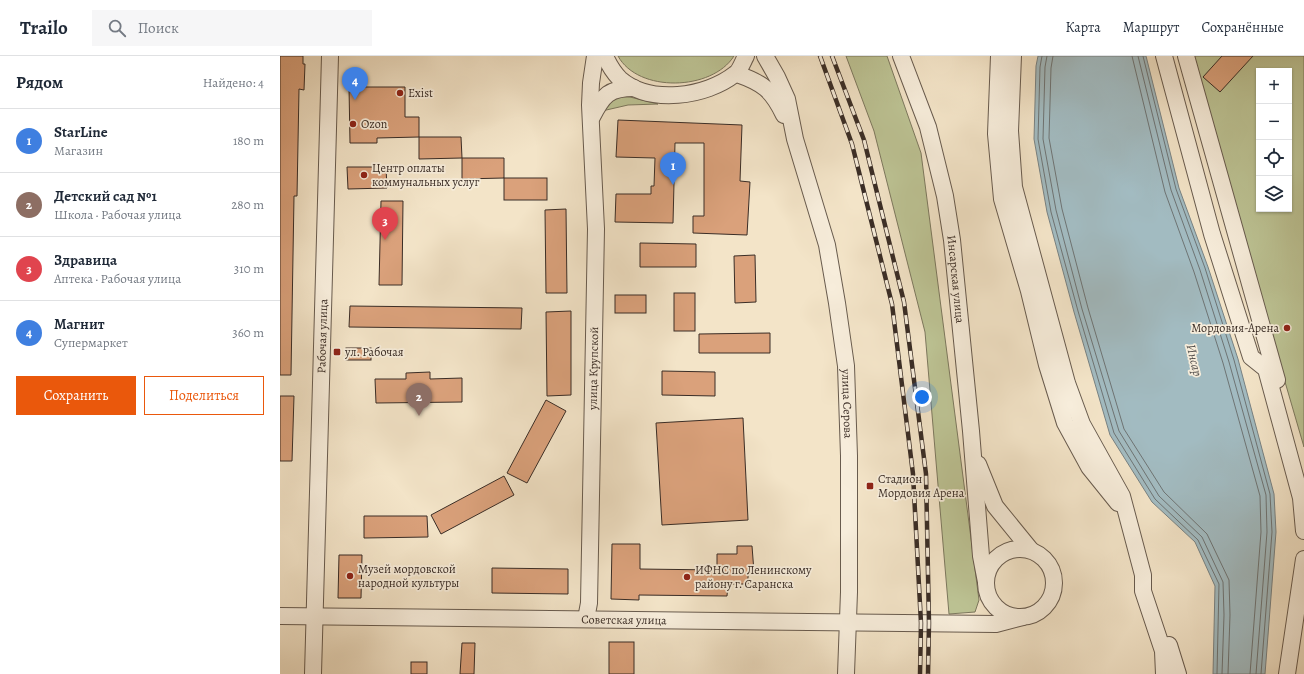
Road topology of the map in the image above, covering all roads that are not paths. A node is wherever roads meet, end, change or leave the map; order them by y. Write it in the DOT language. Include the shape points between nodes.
graph roads {
  1 [pos="330,56"];
  2 [pos="595,56"];
  3 [pos="605,56"];
  4 [pos="746,56"];
  5 [pos="765,56"];
  6 [pos="901,56"];
  7 [pos="913,56"];
  8 [pos="999,56"];
  9 [pos="1013,56"];
  10 [pos="1164,56"];
  11 [pos="1186,56"];
  12 [pos="737,74"];
  13 [pos="634,88"];
  14 [pos="923,113"];
  15 [pos="592,117"];
  16 [pos="795,139"];
  17 [pos="972,449"];
  18 [pos="1304,476"];
  19 [pos="1127,515"];
  20 [pos="1304,531"];
  21 [pos="1030,549"];
  22 [pos="1304,559"];
  23 [pos="986,586"];
  24 [pos="1150,614"];
  25 [pos="280,616"];
  26 [pos="315,616"];
  27 [pos="1023,617"];
  28 [pos="586,619"];
  29 [pos="848,623"];
  30 [pos="969,623"];
  31 [pos="313,674"];
  32 [pos="846,674"];
  33 [pos="1164,674"];
  34 [pos="1178,674"];
  35 [pos="1287,674"];
  1 -- 26 [label="street, Рабочая улица"];
  2 -- 15 [label="street, улица Крупской" via="591,83"];
  3 -- 13 [label="street" via="615,74"];
  4 -- 12 [label="street"];
  5 -- 16 [label="street, улица Серова" via="787,99"];
  6 -- 14 [label="street, Инсарская улица"];
  7 -- 14 [label="street, Инсарская улица"];
  8 -- 19 [label="street" via="996,134 1002,199 1047,365 1065,423 1089,467"];
  9 -- 19 [label="street" via="1010,132 1014,187 1067,384 1082,424 1122,496"];
  10 -- 20 [label="street" via="1212,234 1251,357 1266,370 1301,498"];
  11 -- 18 [label="street"];
  12 -- 13 [label="street" via="710,88 693,93 663,94"];
  12 -- 16 [label="street, улица Серова" via="757,82 770,92 776,99"];
  13 -- 15 [label="street" via="622,88 606,94"];
  14 -- 17 [label="street, Инсарская улица" via="945,196 952,240"];
  15 -- 28 [label="street, улица Крупской" via="596,229 589,603"];
  16 -- 29 [label="street, улица Серова" via="827,245 846,366 849,456"];
  17 -- 21 [label="street, Инсарская улица" via="995,506"];
  17 -- 23 [label="street, Инсарская улица" via="976,510"];
  19 -- 24 [label="street" via="1144,575 1143,591"];
  21 -- 23 [label="street" via="1019,548 1000,555 992,562"];
  21 -- 27 [label="street" via="1042,555 1049,563 1055,582 1054,592 1042,609 1033,615"];
  22 -- 35 [label="street"];
  23 -- 27 [label="street" via="996,607 1004,613"];
  23 -- 30 [label="street" via="984,609"];
  24 -- 33 [label="street" via="1163,651"];
  24 -- 34 [label="street" via="1169,646"];
  25 -- 26 [label="street, Советская улица"];
  26 -- 28 [label="street, Советская улица"];
  26 -- 31 [label="street, Рабочая улица"];
  27 -- 30 [label="street, Советская улица" via="996,624"];
  28 -- 29 [label="street, Советская улица"];
  29 -- 30 [label="street, Советская улица"];
  29 -- 32 [label="street, улица Серова"];
}
